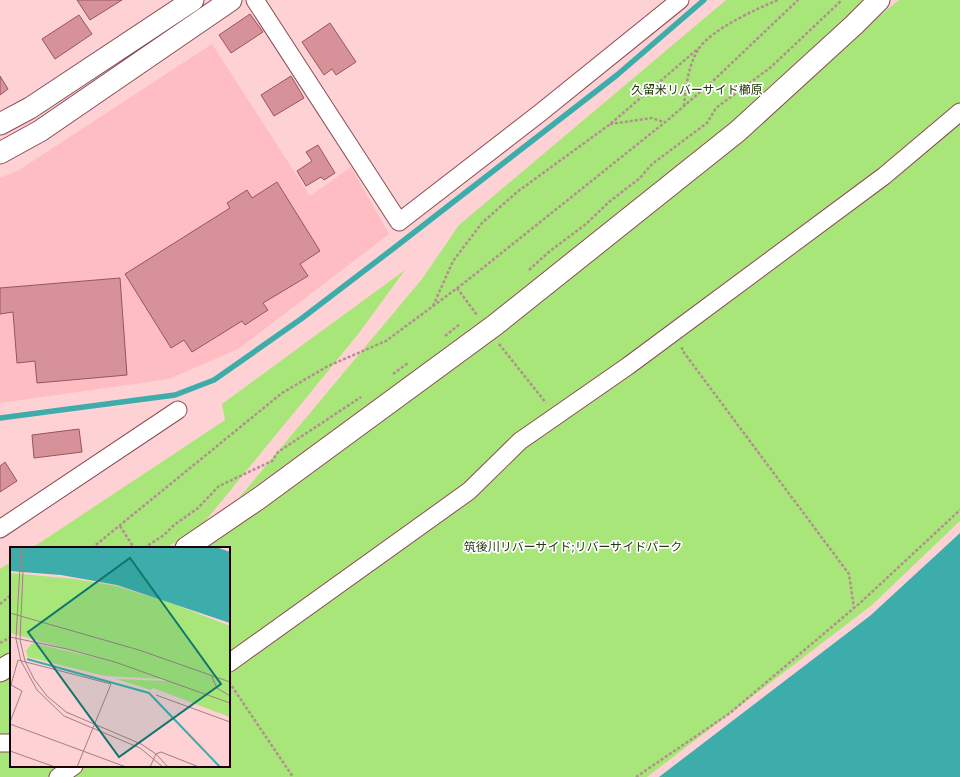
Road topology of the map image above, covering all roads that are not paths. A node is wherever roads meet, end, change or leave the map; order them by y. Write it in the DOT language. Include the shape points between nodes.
graph roads {
  1 [pos="193,0"];
  2 [pos="231,0"];
  3 [pos="255,0"];
  4 [pos="680,0"];
  5 [pos="879,0"];
  6 [pos="960,112"];
  7 [pos="0,124"];
  8 [pos="0,152"];
  9 [pos="178,410"];
  10 [pos="0,529"];
  11 [pos="187,547"];
  12 [pos="230,662"];
  13 [pos="10,665"];
  14 [pos="0,671"];
  15 [pos="10,742"];
  16 [pos="0,743"];
  17 [pos="73,767"];
  18 [pos="58,777"];
  1 -- 7 [label="street" via="30,108"];
  2 -- 8 [label="street" via="40,131"];
  3 -- 4 [label="street" via="399,222"];
  5 -- 11 [label="street" via="738,132 482,319 258,499"];
  6 -- 12 [label="street" via="884,176 628,366 520,440 469,491"];
  9 -- 10 [label="street"];
  13 -- 14 [label="street"];
  15 -- 16 [label="street"];
  17 -- 18 [label="street"];
}
